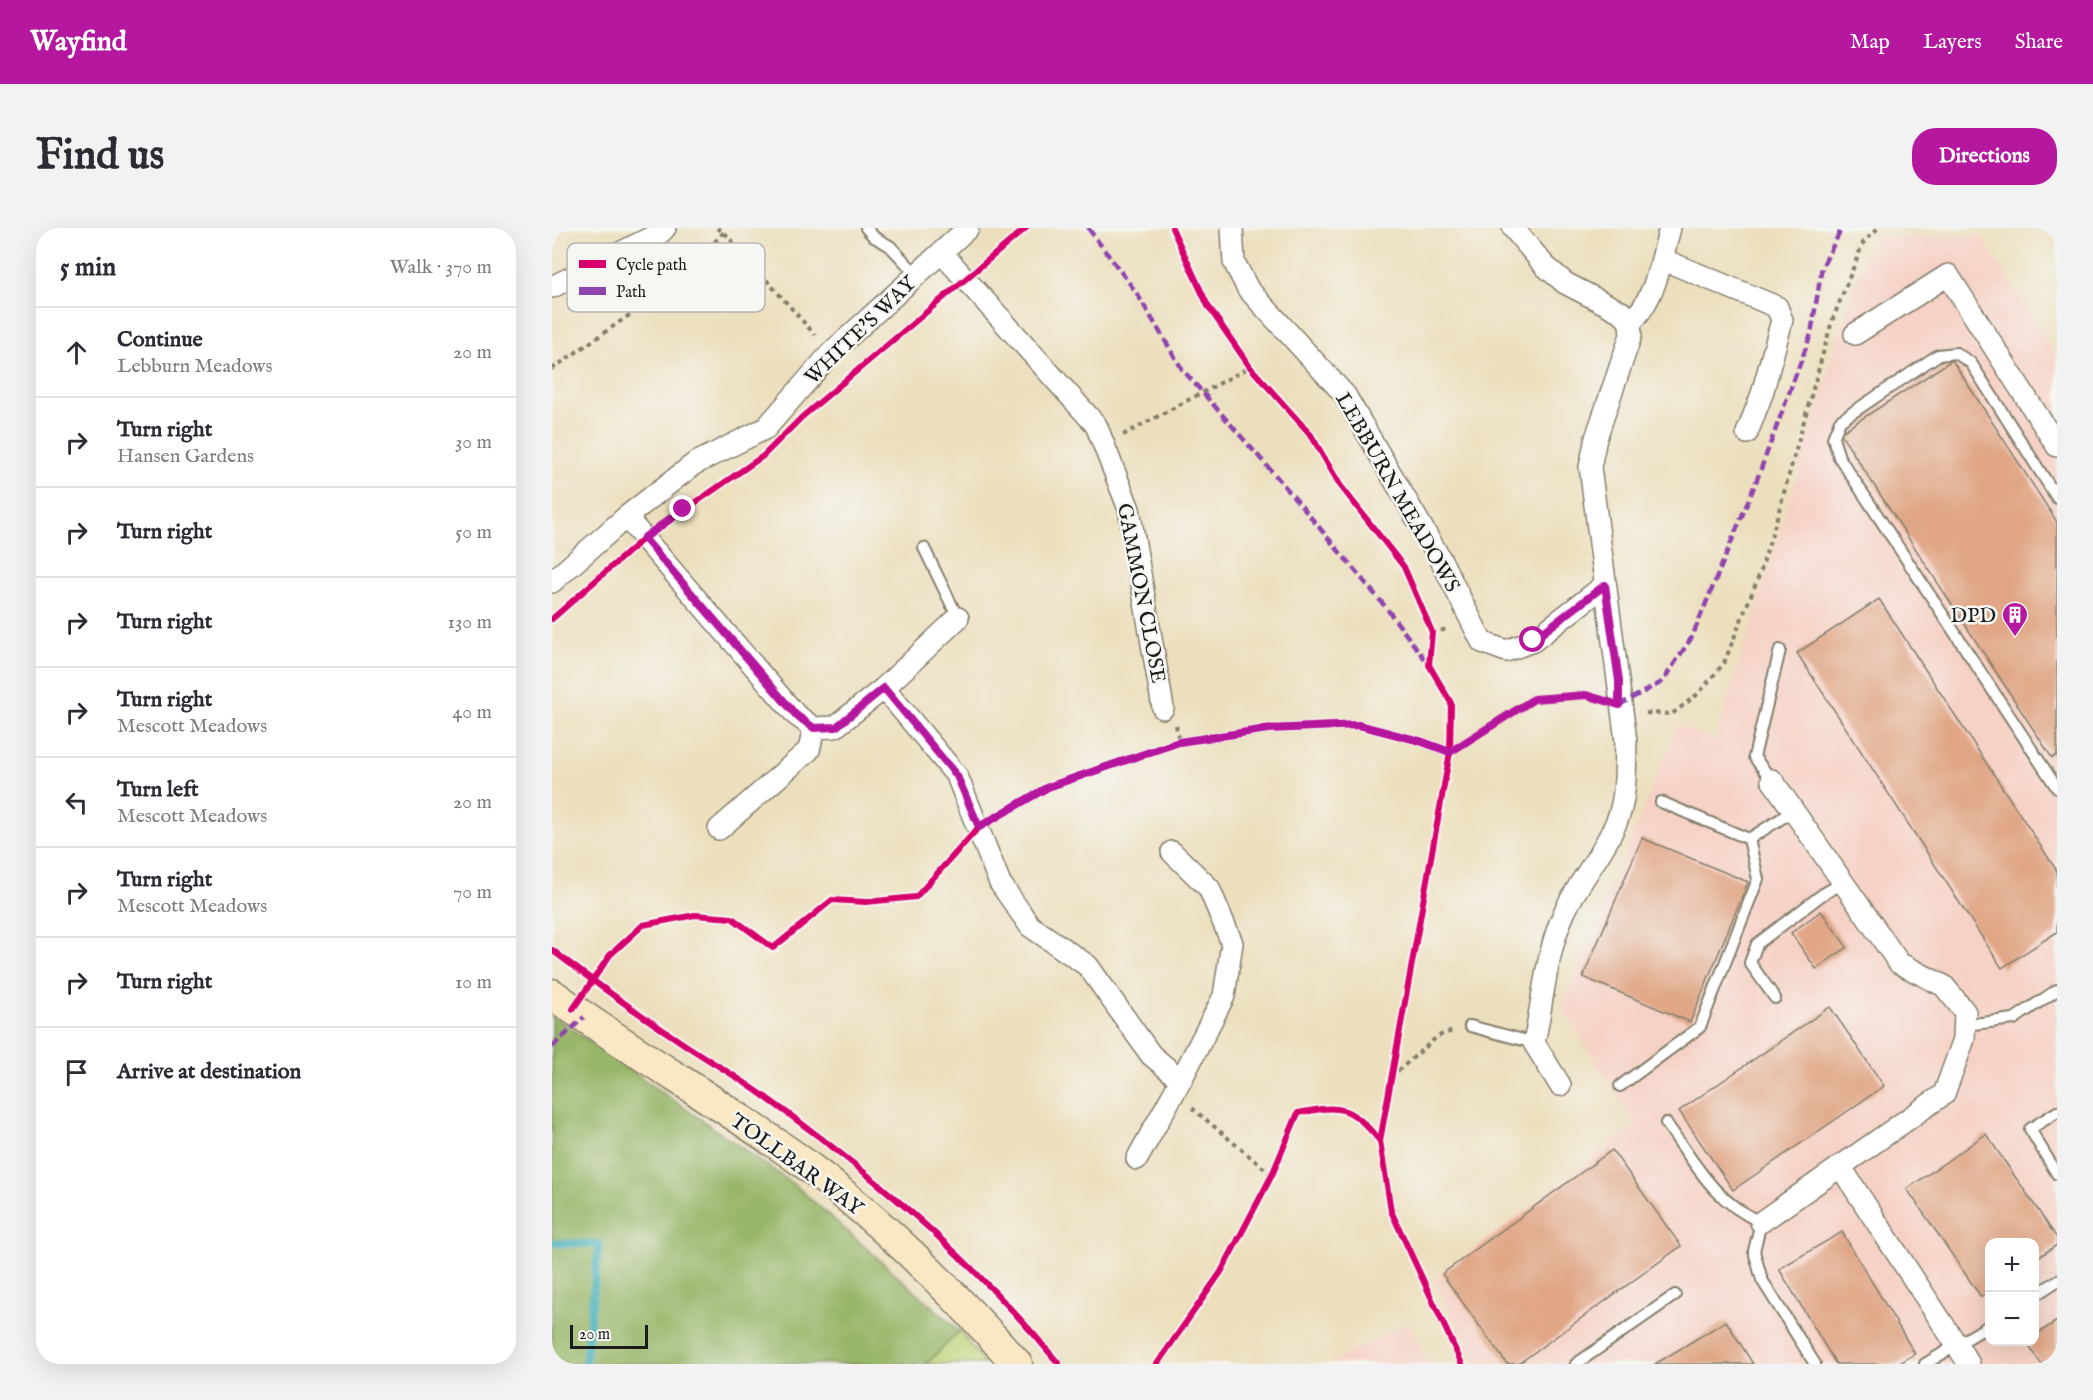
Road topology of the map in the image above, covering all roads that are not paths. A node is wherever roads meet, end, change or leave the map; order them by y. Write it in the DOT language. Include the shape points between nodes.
graph roads {
  1 [pos="665,228"];
  2 [pos="866,228"];
  3 [pos="968,228"];
  4 [pos="1232,228"];
  5 [pos="1513,228"];
  6 [pos="1670,228"];
  7 [pos="640,243"];
  8 [pos="942,253"];
  9 [pos="1664,260"];
  10 [pos="917,275"];
  11 [pos="567,280"];
  12 [pos="552,287"];
  13 [pos="1630,323"];
  14 [pos="1855,334"];
  15 [pos="1747,433"];
  16 [pos="2057,446"];
  17 [pos="2057,498"];
  18 [pos="626,517"];
  19 [pos="924,548"];
  20 [pos="552,582"];
  21 [pos="1605,585"];
  22 [pos="958,618"];
  23 [pos="1780,650"];
  24 [pos="884,688"];
  25 [pos="1163,708"];
  26 [pos="814,728"];
  27 [pos="1772,780"];
  28 [pos="2057,788"];
  29 [pos="1660,802"];
  30 [pos="1793,811"];
  31 [pos="719,829"];
  32 [pos="1749,840"];
  33 [pos="1172,852"];
  34 [pos="1843,883"];
  35 [pos="2057,990"];
  36 [pos="552,994"];
  37 [pos="1775,998"];
  38 [pos="1965,1025"];
  39 [pos="1470,1026"];
  40 [pos="1534,1043"];
  41 [pos="1560,1085"];
  42 [pos="1177,1086"];
  43 [pos="1620,1086"];
  44 [pos="2057,1112"];
  45 [pos="1666,1123"];
  46 [pos="1137,1159"];
  47 [pos="1840,1166"];
  48 [pos="2057,1174"];
  49 [pos="1761,1222"];
  50 [pos="2057,1281"];
  51 [pos="2039,1293"];
  52 [pos="1675,1295"];
  53 [pos="1985,1328"];
  54 [pos="1956,1346"];
  55 [pos="1582,1362"];
  56 [pos="1017,1364"];
  57 [pos="1815,1364"];
  58 [pos="1925,1364"];
  59 [pos="1969,1364"];
  1 -- 7 [label="street"];
  2 -- 10 [label="lane" via="890,246"];
  3 -- 8 [label="street, WHITE'S WAY"];
  4 -- 21 [label="street, LEBBURN MEADOWS" via="1234,262 1248,289 1345,395 1442,562 1482,642 1506,651 1533,640"];
  5 -- 13 [label="street" via="1565,283 1623,313"];
  6 -- 9 [label="street"];
  8 -- 10 [label="street, WHITE'S WAY"];
  8 -- 25 [label="street, GAMMON CLOSE" via="1096,425 1129,509"];
  9 -- 13 [label="street" via="1640,314"];
  9 -- 15 [label="street" via="1777,308 1781,314 1762,394"];
  10 -- 18 [label="street, WHITE'S WAY" via="831,353 766,428 694,464"];
  11 -- 12 [label="street"];
  13 -- 21 [label="street" via="1631,335 1590,467"];
  14 -- 16 [label="street" via="1948,275"];
  17 -- 28 [label="lane" via="1971,363 1956,353 1938,355 1847,415 1835,429 1833,438 1839,457"];
  18 -- 20 [label="street, WHITE'S WAY"];
  18 -- 26 [label="street" via="796,715"];
  19 -- 22 [label="lane"];
  21 -- 40 [label="street" via="1626,741 1619,816 1564,913"];
  22 -- 24 [label="street"];
  23 -- 27 [label="lane" via="1754,757"];
  24 -- 26 [label="street" via="836,727"];
  24 -- 42 [label="street" via="957,776 1000,883 1030,926 1088,966"];
  26 -- 31 [label="street" via="809,750"];
  27 -- 30 [label="street"];
  29 -- 32 [label="lane"];
  30 -- 32 [label="lane"];
  30 -- 34 [label="street"];
  32 -- 43 [label="lane" via="1758,879 1700,1027"];
  33 -- 42 [label="street" via="1209,888 1232,943 1224,996"];
  34 -- 37 [label="lane" via="1757,944 1750,963"];
  34 -- 38 [label="street" via="1899,963 1944,986 1965,1012"];
  35 -- 38 [label="lane" via="2014,1019"];
  36 -- 56 [label="main road, TOLLBAR WAY" via="806,1165 881,1226 974,1316"];
  38 -- 47 [label="street" via="1964,1039 1944,1094"];
  39 -- 40 [label="lane"];
  40 -- 41 [label="street"];
  42 -- 46 [label="street"];
  44 -- 48 [label="lane" via="2030,1129"];
  45 -- 49 [label="lane" via="1717,1193 1738,1212"];
  47 -- 49 [label="street"];
  47 -- 54 [label="street"];
  49 -- 57 [label="lane" via="1754,1251 1762,1280"];
  50 -- 51 [label="lane"];
  52 -- 55 [label="lane"];
  53 -- 54 [label="lane"];
  54 -- 58 [label="lane"];
  54 -- 59 [label="street"];
}
